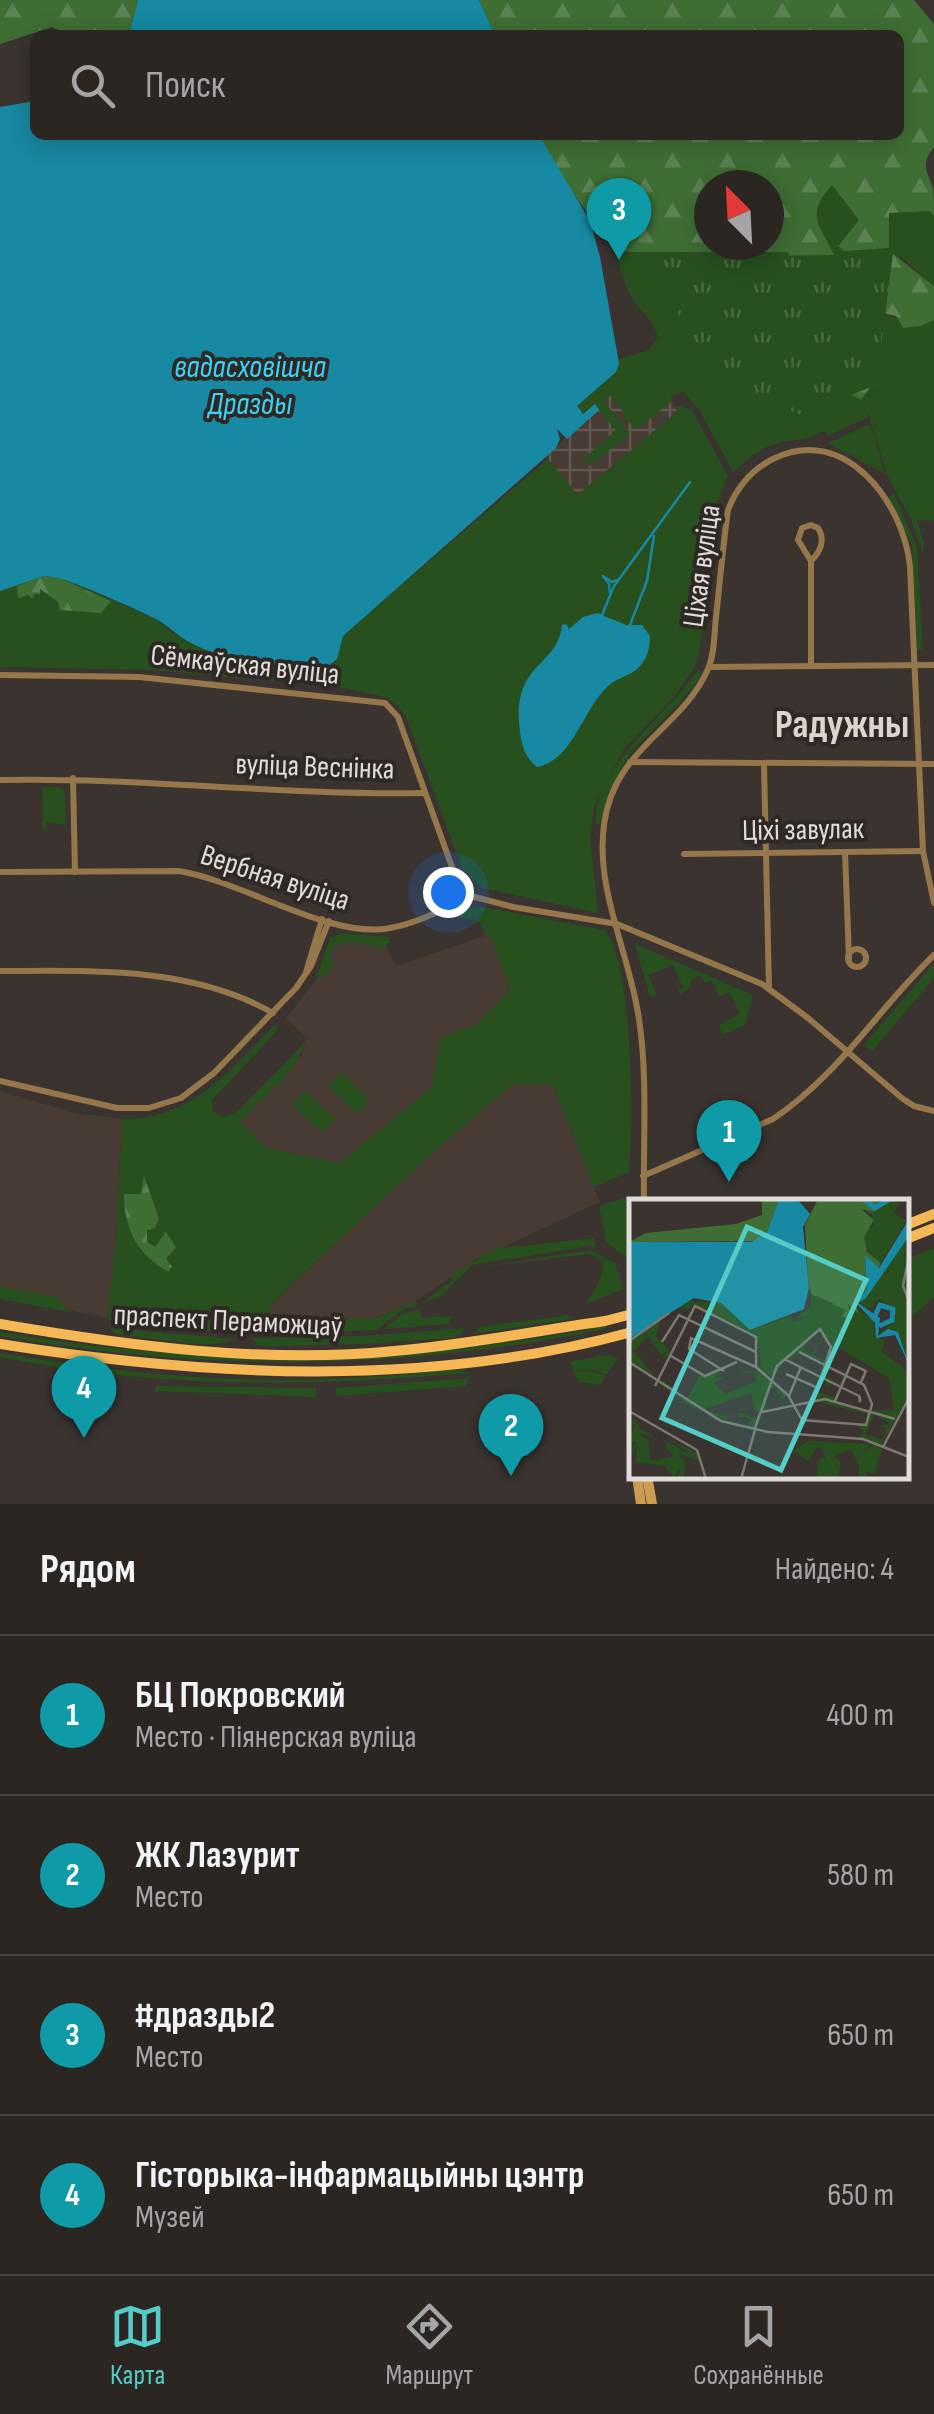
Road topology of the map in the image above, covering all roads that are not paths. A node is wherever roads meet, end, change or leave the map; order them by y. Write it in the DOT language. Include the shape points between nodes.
graph roads {
  1 [pos="811,561"];
  2 [pos="915,665"];
  3 [pos="812,666"];
  4 [pos="934,666"];
  5 [pos="709,667"];
  6 [pos="0,674"];
  7 [pos="629,762"];
  8 [pos="919,763"];
  9 [pos="764,764"];
  10 [pos="934,764"];
  11 [pos="73,778"];
  12 [pos="0,780"];
  13 [pos="425,793"];
  14 [pos="923,851"];
  15 [pos="845,852"];
  16 [pos="766,853"];
  17 [pos="684,854"];
  18 [pos="0,872"];
  19 [pos="76,872"];
  20 [pos="470,896"];
  21 [pos="934,904"];
  22 [pos="326,920"];
  23 [pos="617,924"];
  24 [pos="934,955"];
  25 [pos="848,959"];
  26 [pos="0,971"];
  27 [pos="769,989"];
  28 [pos="273,1013"];
  29 [pos="849,1054"];
  30 [pos="0,1081"];
  31 [pos="934,1111"];
  32 [pos="643,1176"];
  33 [pos="644,1199"];
  34 [pos="934,1214"];
  35 [pos="909,1224"];
  36 [pos="934,1228"];
  37 [pos="909,1238"];
  38 [pos="629,1315"];
  39 [pos="0,1324"];
  40 [pos="629,1333"];
  41 [pos="0,1344"];
  42 [pos="637,1479"];
  43 [pos="648,1479"];
  44 [pos="641,1504"];
  45 [pos="652,1504"];
  1 -- 1 [label="street" via="798,540 811,524 822,540"];
  1 -- 3 [label="street"];
  2 -- 3 [label="street"];
  2 -- 4 [label="street"];
  2 -- 5 [label="street, Ціхая вуліца" via="909,553 894,514 856,465 811,450 767,462 736,491 728,510"];
  2 -- 8 [label="street, Ціхая вуліца"];
  3 -- 5 [label="street"];
  5 -- 7 [label="street, Ціхая вуліца" via="681,709"];
  6 -- 13 [label="street, Сёмкаўская вуліца" via="139,676 379,701 398,718"];
  7 -- 9 [label="street"];
  7 -- 23 [label="street, Ціхая вуліца" via="604,825 604,865"];
  8 -- 9 [label="street"];
  8 -- 10 [label="street"];
  8 -- 14 [label="street, Ціхая вуліца"];
  9 -- 16 [label="street"];
  11 -- 12 [label="street, вуліца Веснінка"];
  11 -- 13 [label="street, вуліца Веснінка" via="344,795"];
  11 -- 19 [label="street"];
  13 -- 20 [label="street, вуліца Веснінка"];
  14 -- 15 [label="street, Ціхі завулак"];
  14 -- 21 [label="street, Ціхая вуліца"];
  15 -- 16 [label="street, Ціхі завулак"];
  15 -- 25 [label="street"];
  16 -- 17 [label="street, Ціхі завулак"];
  16 -- 27 [label="street"];
  18 -- 19 [label="street, Вербная вуліца"];
  19 -- 22 [label="street, Вербная вуліца" via="204,875"];
  20 -- 22 [label="street, Вербная вуліца" via="390,929"];
  20 -- 23 [label="street"];
  22 -- 28 [label="street" via="306,973"];
  23 -- 27 [label="street"];
  23 -- 32 [label="street, Ціхая вуліца" via="641,1032"];
  24 -- 29 [label="street"];
  26 -- 28 [label="street" via="135,973 228,992"];
  27 -- 29 [label="street"];
  28 -- 30 [label="street" via="201,1085 162,1105 117,1108"];
  29 -- 31 [label="street" via="903,1099"];
  29 -- 32 [label="street" via="774,1119"];
  32 -- 33 [label="street, Ціхая вуліца"];
  34 -- 35 [label="main road"];
  36 -- 37 [label="main road"];
  38 -- 39 [label="main road, праспект Пераможцаў" via="394,1351 318,1354 185,1348"];
  40 -- 41 [label="main road, праспект Пераможцаў" via="473,1361 258,1372"];
  42 -- 44 [label="main road"];
  43 -- 45 [label="main road"];
}
